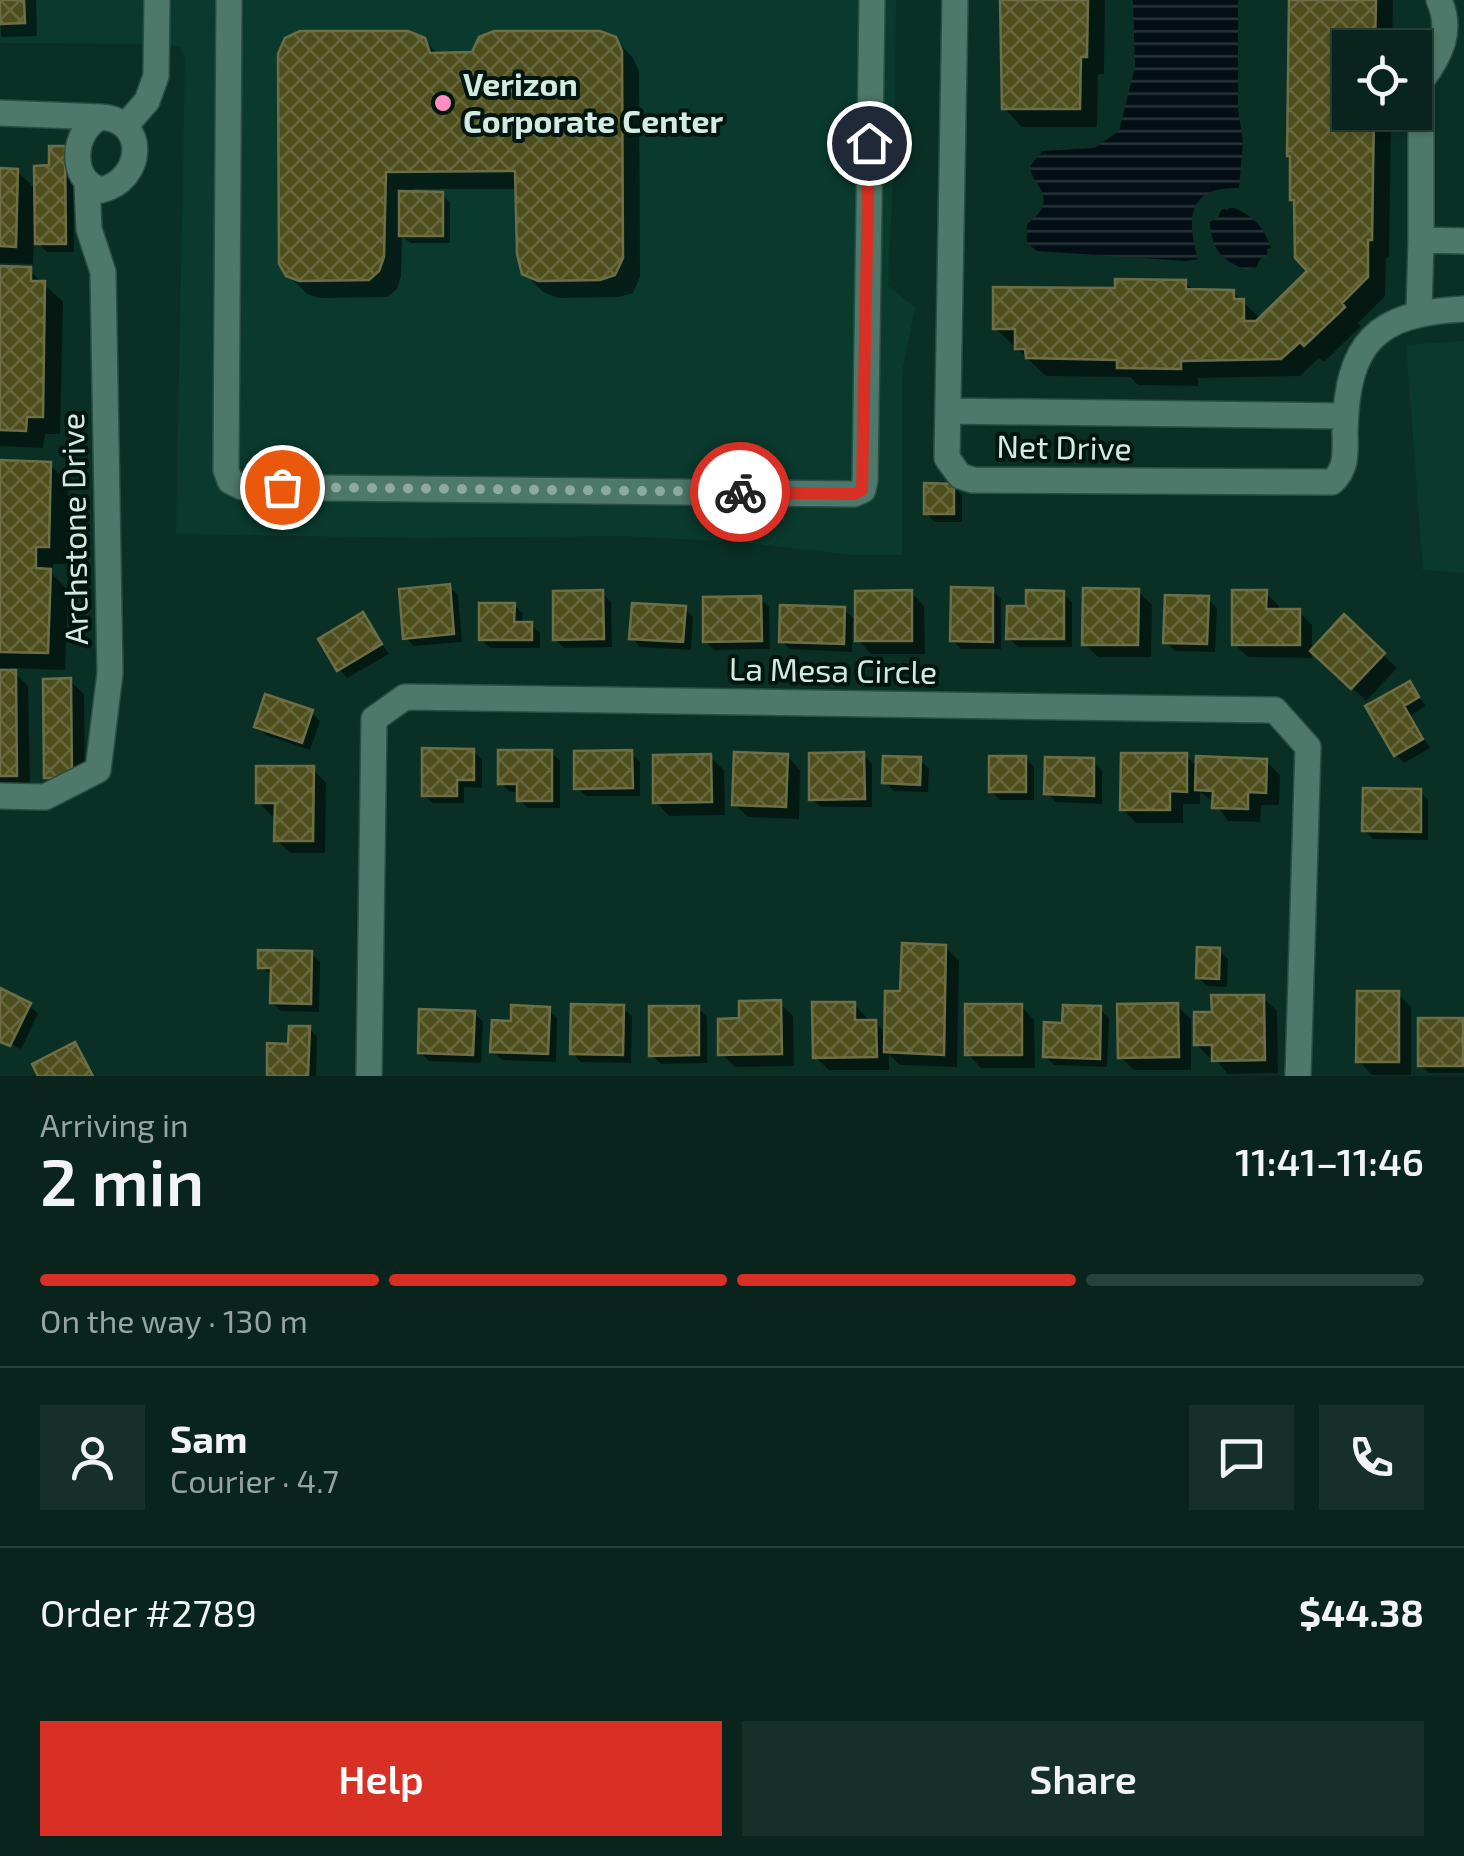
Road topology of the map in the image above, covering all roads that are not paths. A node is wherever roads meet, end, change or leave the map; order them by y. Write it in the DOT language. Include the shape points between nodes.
graph roads {
  1 [pos="157,0"];
  2 [pos="230,0"];
  3 [pos="872,0"];
  4 [pos="954,0"];
  5 [pos="1439,0"];
  6 [pos="0,114"];
  7 [pos="100,117"];
  8 [pos="126,124"];
  9 [pos="88,184"];
  10 [pos="1420,240"];
  11 [pos="1464,241"];
  12 [pos="1464,309"];
  13 [pos="1420,312"];
  14 [pos="948,412"];
  15 [pos="1346,416"];
  16 [pos="0,796"];
  17 [pos="368,1076"];
  18 [pos="1298,1076"];
  1 -- 8 [label="street" via="156,76 147,101"];
  2 -- 3 [label="street" via="230,481 242,487 854,494 865,480"];
  4 -- 14 [label="street, Net Drive"];
  5 -- 10 [label="street" via="1445,38 1421,82"];
  6 -- 7 [label="street"];
  7 -- 8 [label="street"];
  7 -- 9 [label="street" via="89,122 78,149"];
  8 -- 9 [label="street" via="134,161 124,180 101,190"];
  9 -- 16 [label="street, Archstone Drive" via="88,229 103,272 110,673 98,770 45,797"];
  10 -- 11 [label="street"];
  10 -- 13 [label="street"];
  12 -- 13 [label="street, Net Drive"];
  13 -- 15 [label="street, Net Drive" via="1388,324 1366,344 1346,390"];
  14 -- 15 [label="street"];
  14 -- 15 [label="street, Net Drive" via="948,458 960,476 974,480 1322,484 1340,476 1345,465"];
  17 -- 18 [label="street, La Mesa Circle" via="374,719 405,698 1276,710 1308,747"];
}
